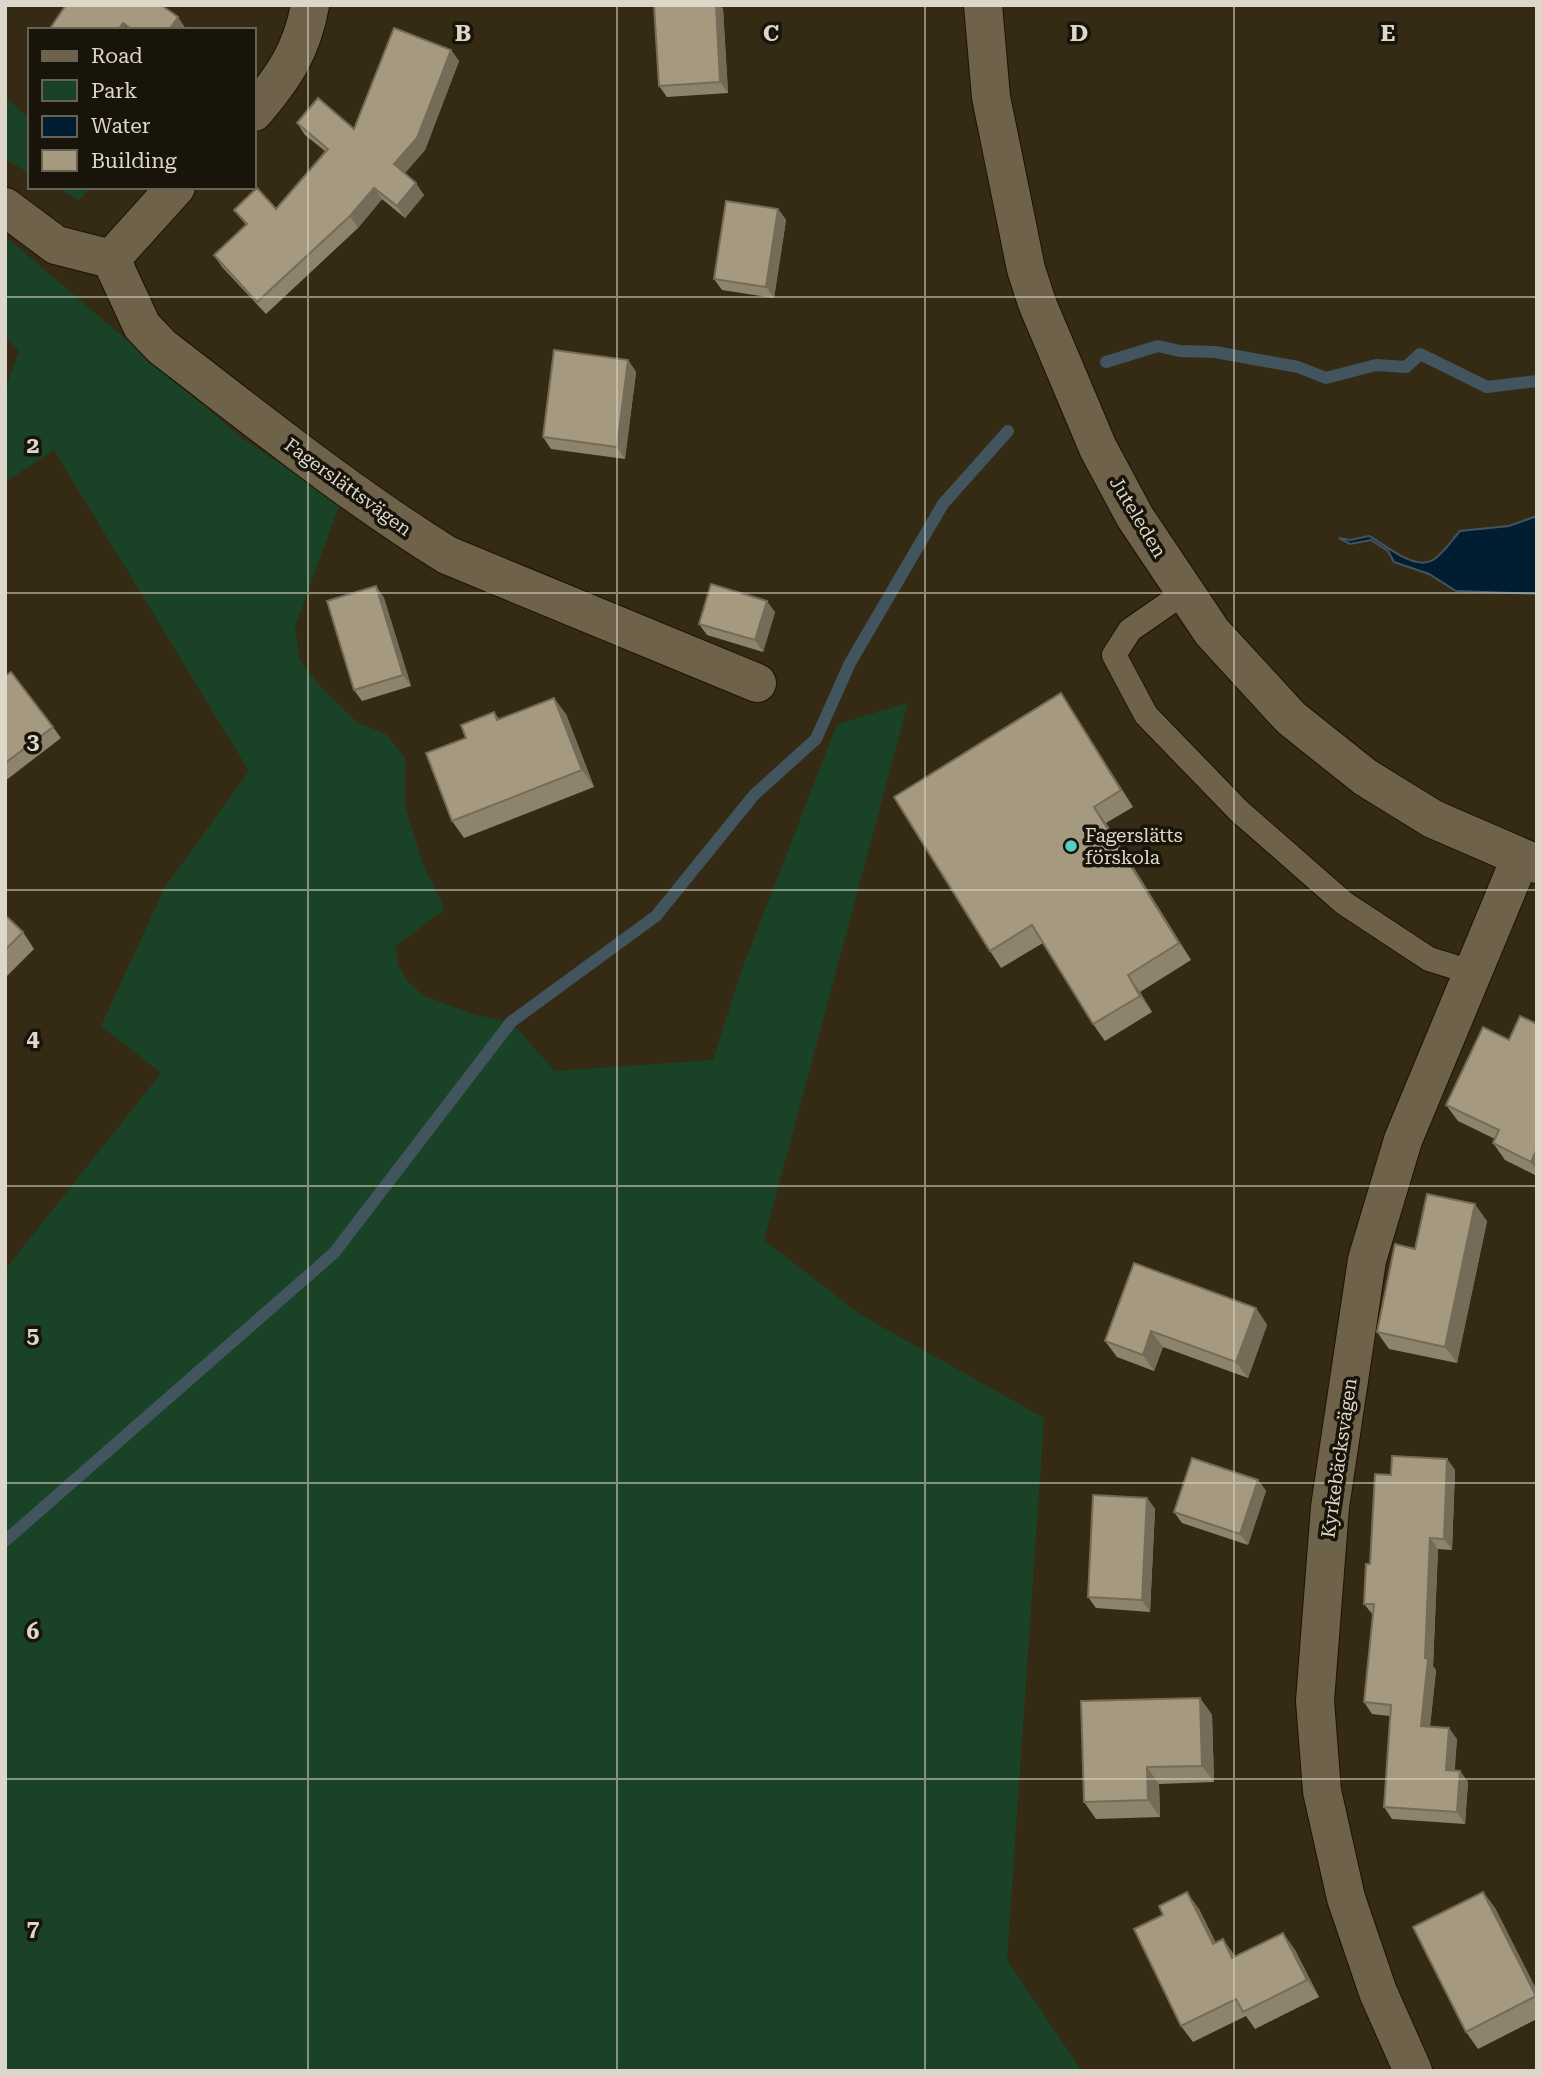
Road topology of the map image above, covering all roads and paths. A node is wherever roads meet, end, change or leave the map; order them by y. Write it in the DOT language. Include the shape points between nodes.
graph roads {
  1 [pos="310,5"];
  2 [pos="983,5"];
  3 [pos="256,110"];
  4 [pos="174,189"];
  5 [pos="5,207"];
  6 [pos="111,259"];
  7 [pos="1185,592"];
  8 [pos="757,683"];
  9 [pos="1528,862"];
  10 [pos="1471,972"];
  11 [pos="1413,2071"];
  1 -- 3 [label="street" via="306,30 286,74"];
  2 -- 7 [label="street, Juteleden" via="990,97 1037,303 1098,448 1135,517"];
  4 -- 6 [label="street"];
  5 -- 6 [label="street" via="56,245"];
  6 -- 8 [label="street, Fagerslättsvägen" via="142,326 162,347 352,494 447,555"];
  7 -- 9 [label="street, Juteleden" via="1212,632 1291,718 1365,777 1433,819"];
  7 -- 10 [label="lane" via="1130,631 1114,655 1146,715 1239,811 1344,903 1429,959"];
  9 -- 10 [label="street, Kyrkebäcksvägen"];
  10 -- 11 [label="street, Kyrkebäcksvägen" via="1403,1140 1367,1260 1330,1507 1315,1701 1322,1791 1346,1898 1378,1992"];
}
